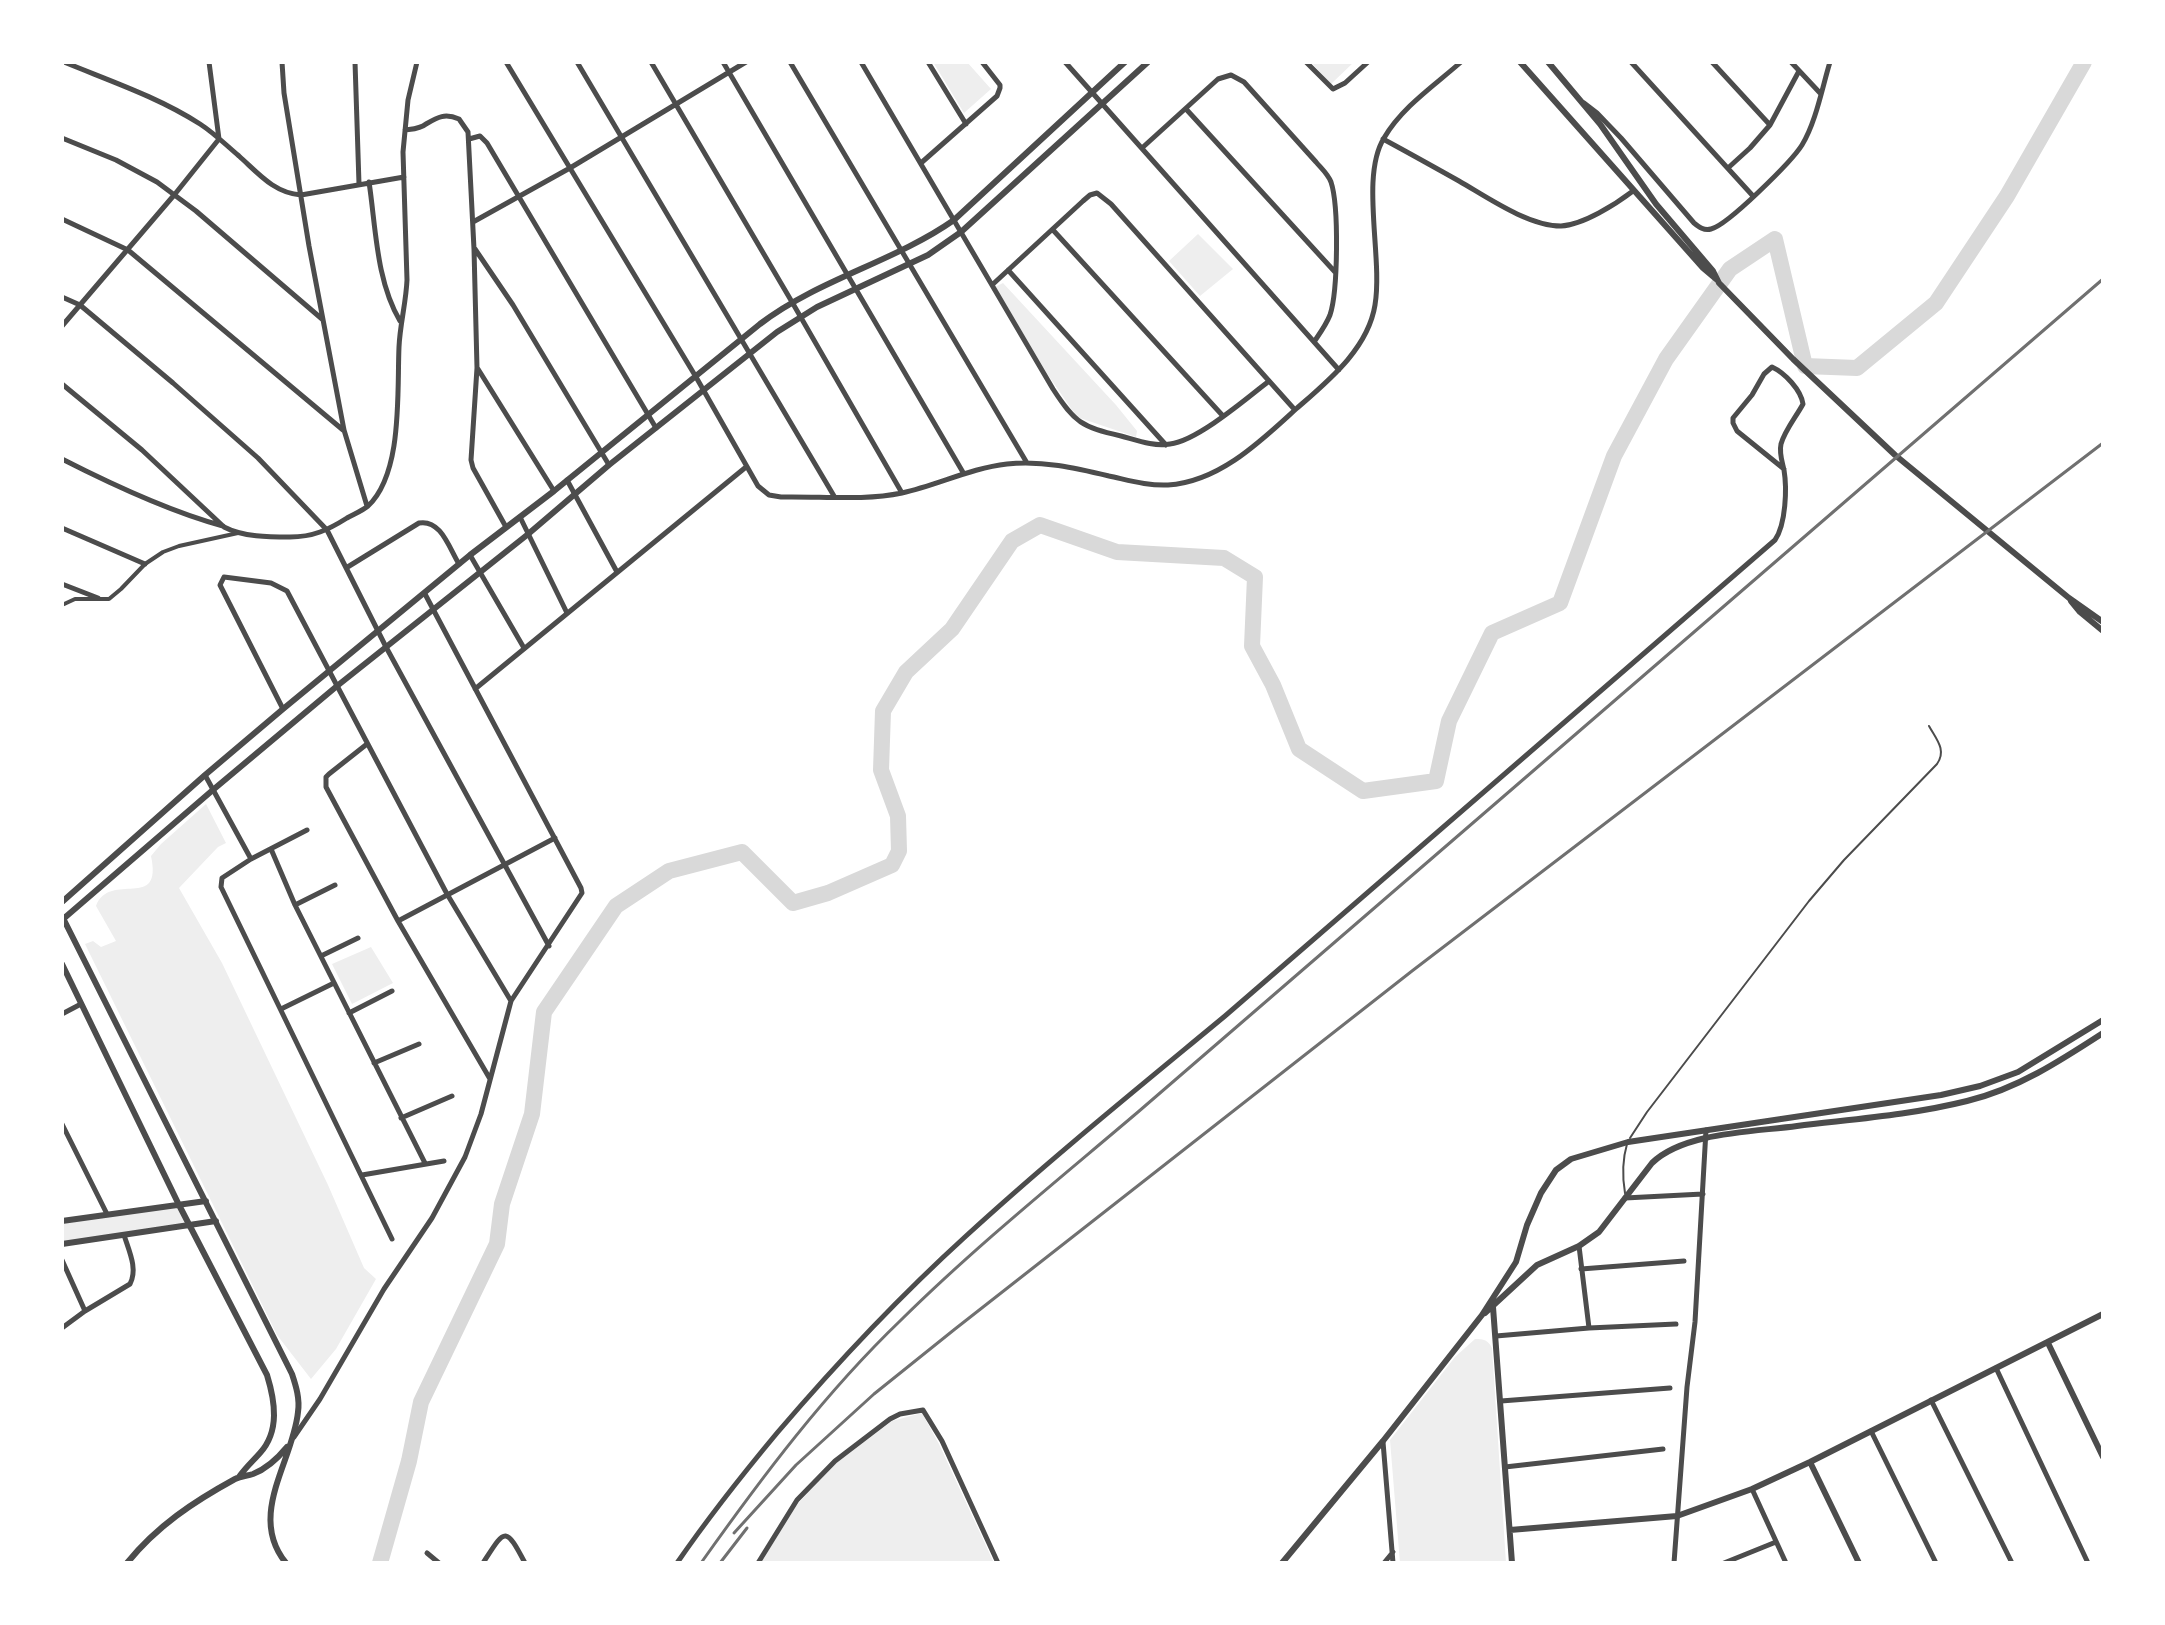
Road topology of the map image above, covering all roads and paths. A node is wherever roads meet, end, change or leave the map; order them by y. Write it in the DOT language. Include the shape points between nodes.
graph roads {
  1 [pos="209,62"];
  2 [pos="282,62"];
  3 [pos="355,62"];
  4 [pos="417,62"];
  5 [pos="506,62"];
  6 [pos="577,62"];
  7 [pos="651,62"];
  8 [pos="723,62"];
  9 [pos="746,62"];
  10 [pos="790,62"];
  11 [pos="861,62"];
  12 [pos="928,62"];
  13 [pos="982,62"];
  14 [pos="1065,62"];
  15 [pos="1125,62"];
  16 [pos="1148,62"];
  17 [pos="1306,62"];
  18 [pos="1368,62"];
  19 [pos="1461,62"];
  20 [pos="1520,62"];
  21 [pos="1548,62"];
  22 [pos="1631,62"];
  23 [pos="1712,62"];
  24 [pos="1791,62"];
  25 [pos="1830,62"];
  26 [pos="64,63"];
  27 [pos="1799,71"];
  28 [pos="729,72"];
  29 [pos="1092,92"];
  30 [pos="1820,93"];
  31 [pos="1582,100"];
  32 [pos="1101,102"];
  33 [pos="677,105"];
  34 [pos="1186,109"];
  35 [pos="966,124"];
  36 [pos="1770,125"];
  37 [pos="405,130"];
  38 [pos="621,137"];
  39 [pos="62,138"];
  40 [pos="219,139"];
  41 [pos="469,139"];
  42 [pos="1383,139"];
  43 [pos="1142,148"];
  44 [pos="921,163"];
  45 [pos="570,168"];
  46 [pos="1728,168"];
  47 [pos="404,177"];
  48 [pos="369,182"];
  49 [pos="359,184"];
  50 [pos="1633,191"];
  51 [pos="175,194"];
  52 [pos="301,195"];
  53 [pos="518,196"];
  54 [pos="1753,196"];
  55 [pos="62,219"];
  56 [pos="954,220"];
  57 [pos="473,222"];
  58 [pos="1053,230"];
  59 [pos="961,232"];
  60 [pos="474,249"];
  61 [pos="128,250"];
  62 [pos="903,250"];
  63 [pos="911,264"];
  64 [pos="1008,270"];
  65 [pos="1335,273"];
  66 [pos="848,276"];
  67 [pos="1718,281"];
  68 [pos="992,285"];
  69 [pos="856,289"];
  70 [pos="62,297"];
  71 [pos="792,302"];
  72 [pos="80,305"];
  73 [pos="800,316"];
  74 [pos="323,319"];
  75 [pos="400,322"];
  76 [pos="62,326"];
  77 [pos="742,340"];
  78 [pos="1314,342"];
  79 [pos="750,353"];
  80 [pos="477,368"];
  81 [pos="1339,370"];
  82 [pos="696,377"];
  83 [pos="1269,381"];
  84 [pos="62,384"];
  85 [pos="704,392"];
  86 [pos="1295,410"];
  87 [pos="648,416"];
  88 [pos="1223,416"];
  89 [pos="656,428"];
  90 [pos="344,430"];
  91 [pos="1166,445"];
  92 [pos="601,452"];
  93 [pos="62,459"];
  94 [pos="1027,463"];
  95 [pos="609,465"];
  96 [pos="746,467"];
  97 [pos="1784,469"];
  98 [pos="964,474"];
  99 [pos="567,480"];
  100 [pos="554,491"];
  101 [pos="902,493"];
  102 [pos="574,495"];
  103 [pos="834,496"];
  104 [pos="367,506"];
  105 [pos="519,516"];
  106 [pos="224,527"];
  107 [pos="506,527"];
  108 [pos="62,528"];
  109 [pos="327,530"];
  110 [pos="238,533"];
  111 [pos="527,535"];
  112 [pos="470,555"];
  113 [pos="145,564"];
  114 [pos="459,564"];
  115 [pos="346,568"];
  116 [pos="479,572"];
  117 [pos="617,572"];
  118 [pos="62,584"];
  119 [pos="425,594"];
  120 [pos="98,598"];
  121 [pos="2069,598"];
  122 [pos="62,605"];
  123 [pos="433,609"];
  124 [pos="567,613"];
  125 [pos="2103,622"];
  126 [pos="2103,631"];
  127 [pos="379,632"];
  128 [pos="386,647"];
  129 [pos="524,648"];
  130 [pos="329,672"];
  131 [pos="337,686"];
  132 [pos="475,689"];
  133 [pos="283,709"];
  134 [pos="1929,726"];
  135 [pos="368,744"];
  136 [pos="205,775"];
  137 [pos="214,789"];
  138 [pos="307,830"];
  139 [pos="555,838"];
  140 [pos="271,849"];
  141 [pos="251,859"];
  142 [pos="503,864"];
  143 [pos="335,885"];
  144 [pos="447,894"];
  145 [pos="62,902"];
  146 [pos="295,905"];
  147 [pos="62,918"];
  148 [pos="398,921"];
  149 [pos="358,938"];
  150 [pos="549,946"];
  151 [pos="321,956"];
  152 [pos="62,964"];
  153 [pos="334,983"];
  154 [pos="392,991"];
  155 [pos="511,1001"];
  156 [pos="81,1004"];
  157 [pos="281,1009"];
  158 [pos="349,1013"];
  159 [pos="62,1014"];
  160 [pos="2103,1020"];
  161 [pos="2103,1033"];
  162 [pos="419,1044"];
  163 [pos="2059,1049"];
  164 [pos="2066,1057"];
  165 [pos="374,1063"];
  166 [pos="490,1080"];
  167 [pos="452,1096"];
  168 [pos="401,1118"];
  169 [pos="62,1124"];
  170 [pos="1706,1134"];
  171 [pos="1628,1142"];
  172 [pos="444,1161"];
  173 [pos="425,1163"];
  174 [pos="362,1175"];
  175 [pos="1703,1194"];
  176 [pos="1625,1198"];
  177 [pos="206,1201"];
  178 [pos="179,1205"];
  179 [pos="107,1214"];
  180 [pos="62,1221"];
  181 [pos="216,1221"];
  182 [pos="189,1226"];
  183 [pos="124,1235"];
  184 [pos="392,1239"];
  185 [pos="62,1244"];
  186 [pos="1579,1246"];
  187 [pos="62,1260"];
  188 [pos="1684,1261"];
  189 [pos="1581,1269"];
  190 [pos="1492,1304"];
  191 [pos="85,1311"];
  192 [pos="2102,1316"];
  193 [pos="1676,1324"];
  194 [pos="62,1328"];
  195 [pos="1589,1328"];
  196 [pos="1496,1336"];
  197 [pos="2048,1343"];
  198 [pos="1996,1368"];
  199 [pos="1670,1388"];
  200 [pos="1931,1400"];
  201 [pos="1501,1401"];
  202 [pos="1871,1431"];
  203 [pos="292,1440"];
  204 [pos="1383,1441"];
  205 [pos="1663,1449"];
  206 [pos="2103,1457"];
  207 [pos="1810,1462"];
  208 [pos="1503,1468"];
  209 [pos="239,1477"];
  210 [pos="1752,1489"];
  211 [pos="1677,1516"];
  212 [pos="1510,1530"];
  213 [pos="1776,1542"];
  214 [pos="1393,1552"];
  215 [pos="427,1553"];
  216 [pos="127,1563"];
  217 [pos="286,1563"];
  218 [pos="439,1563"];
  219 [pos="483,1563"];
  220 [pos="525,1563"];
  221 [pos="677,1563"];
  222 [pos="758,1563"];
  223 [pos="998,1563"];
  224 [pos="1282,1563"];
  225 [pos="1384,1563"];
  226 [pos="1393,1563"];
  227 [pos="1512,1563"];
  228 [pos="1674,1563"];
  229 [pos="1724,1563"];
  230 [pos="1786,1563"];
  231 [pos="1859,1563"];
  232 [pos="1936,1563"];
  233 [pos="2012,1563"];
  234 [pos="2088,1563"];
  1 -- 40 [label="street"];
  2 -- 52 [label="street"];
  3 -- 49 [label="street"];
  4 -- 37 [label="street"];
  5 -- 45 [label="street"];
  6 -- 38 [label="street"];
  7 -- 33 [label="street"];
  8 -- 28 [label="street"];
  9 -- 28 [label="street"];
  10 -- 62 [label="street"];
  11 -- 44 [label="street"];
  12 -- 35 [label="street"];
  13 -- 35 [label="street" via="1000,88"];
  14 -- 29 [label="street"];
  15 -- 29 [label="street"];
  16 -- 32 [label="street"];
  17 -- 18 [label="street" via="1333,89"];
  19 -- 42 [label="street" via="1400,116"];
  20 -- 50 [label="street"];
  21 -- 31 [label="street"];
  22 -- 46 [label="street"];
  23 -- 36 [label="street"];
  24 -- 27 [label="street"];
  25 -- 30 [label="street"];
  26 -- 40 [label="street" via="161,102"];
  27 -- 30 [label="street"];
  27 -- 36 [label="street"];
  28 -- 33 [label="street"];
  28 -- 66 [label="street"];
  29 -- 32 [label="street"];
  29 -- 56 [label="street"];
  30 -- 54 [label="street" via="1803,144"];
  31 -- 54 [label="street" via="1704,230 1719,225"];
  31 -- 67 [label="street"];
  32 -- 43 [label="street"];
  32 -- 59 [label="street"];
  33 -- 38 [label="street"];
  33 -- 71 [label="street"];
  34 -- 43 [label="street"];
  34 -- 65 [label="street"];
  34 -- 65 [label="street" via="1218,79 1231,75 1244,82 1327,174 1335,207"];
  35 -- 44 [label="street"];
  36 -- 46 [label="street"];
  37 -- 41 [label="street" via="450,116 464,123"];
  37 -- 47 [label="street"];
  38 -- 45 [label="street"];
  38 -- 77 [label="street"];
  39 -- 51 [label="street" via="139,171"];
  40 -- 51 [label="street"];
  40 -- 52 [label="street" via="266,181"];
  41 -- 53 [label="street" via="480,136 487,143"];
  41 -- 57 [label="street"];
  42 -- 50 [label="street" via="1515,212 1550,225 1575,223"];
  42 -- 81 [label="street" via="1374,166 1375,308 1368,329"];
  43 -- 78 [label="street"];
  44 -- 56 [label="street"];
  45 -- 53 [label="street"];
  45 -- 82 [label="street"];
  46 -- 54 [label="street"];
  47 -- 48 [label="street"];
  47 -- 75 [label="street" via="407,280"];
  48 -- 49 [label="street"];
  48 -- 75 [label="street" via="384,282"];
  49 -- 52 [label="street"];
  50 -- 67 [label="street"];
  51 -- 61 [label="street"];
  51 -- 74 [label="street"];
  52 -- 74 [label="street"];
  53 -- 57 [label="street"];
  53 -- 87 [label="street"];
  55 -- 61 [label="street"];
  56 -- 59 [label="street"];
  56 -- 62 [label="street"];
  57 -- 60 [label="street"];
  58 -- 64 [label="street"];
  58 -- 83 [label="street" via="1090,195 1104,197"];
  58 -- 88 [label="street"];
  59 -- 63 [label="street"];
  59 -- 68 [label="street"];
  60 -- 80 [label="street"];
  60 -- 92 [label="street"];
  61 -- 72 [label="street"];
  61 -- 90 [label="street"];
  62 -- 63 [label="street"];
  62 -- 66 [label="street"];
  63 -- 69 [label="street"];
  63 -- 94 [label="street"];
  64 -- 68 [label="street"];
  64 -- 91 [label="street"];
  65 -- 78 [label="street" via="1330,314"];
  66 -- 69 [label="street"];
  66 -- 71 [label="street"];
  67 -- 121 [label="street" via="1885,446"];
  68 -- 91 [label="street" via="1071,415 1101,431"];
  69 -- 73 [label="street"];
  69 -- 98 [label="street"];
  70 -- 72 [label="street"];
  71 -- 73 [label="street"];
  71 -- 77 [label="street"];
  72 -- 76 [label="street"];
  72 -- 109 [label="street" via="258,458"];
  73 -- 79 [label="street"];
  73 -- 101 [label="street"];
  74 -- 90 [label="street"];
  75 -- 104 [label="street" via="395,445 378,493"];
  77 -- 79 [label="street"];
  77 -- 82 [label="street"];
  78 -- 81 [label="street"];
  79 -- 85 [label="street"];
  79 -- 103 [label="street"];
  80 -- 100 [label="street"];
  80 -- 107 [label="street" via="471,460"];
  81 -- 86 [label="street"];
  82 -- 85 [label="street"];
  82 -- 87 [label="street"];
  83 -- 86 [label="street"];
  83 -- 88 [label="street"];
  84 -- 106 [label="street"];
  85 -- 89 [label="street"];
  85 -- 96 [label="street"];
  86 -- 94 [label="street" via="1238,458 1189,482 1148,484"];
  87 -- 89 [label="street"];
  87 -- 92 [label="street"];
  88 -- 91 [label="street" via="1185,440"];
  89 -- 95 [label="street"];
  90 -- 104 [label="street"];
  92 -- 95 [label="street"];
  92 -- 99 [label="street"];
  93 -- 106 [label="street"];
  94 -- 98 [label="street"];
  95 -- 102 [label="street"];
  96 -- 103 [label="street" via="769,495"];
  96 -- 117 [label="street"];
  97 -- 97 [label="street" via="1782,442 1803,398 1772,367 1733,423"];
  97 -- 221 [label="street" via="1785,500 1775,540 965,1236 814,1390"];
  98 -- 101 [label="street"];
  99 -- 100 [label="street"];
  99 -- 102 [label="street"];
  100 -- 105 [label="street"];
  101 -- 103 [label="street"];
  102 -- 111 [label="street"];
  102 -- 117 [label="street"];
  104 -- 109 [label="street"];
  105 -- 107 [label="street"];
  105 -- 111 [label="street"];
  106 -- 110 [label="street"];
  107 -- 112 [label="street"];
  108 -- 113 [label="street"];
  109 -- 110 [label="street" via="303,537"];
  109 -- 115 [label="street"];
  110 -- 113 [label="street" via="179,546"];
  111 -- 116 [label="street"];
  111 -- 124 [label="street"];
  112 -- 114 [label="street"];
  112 -- 116 [label="street"];
  113 -- 120 [label="street" via="114,596"];
  114 -- 115 [label="street" via="439,529 427,522"];
  114 -- 119 [label="street"];
  115 -- 127 [label="street"];
  116 -- 123 [label="street"];
  116 -- 129 [label="street"];
  117 -- 124 [label="street"];
  118 -- 120 [label="street"];
  119 -- 123 [label="street"];
  119 -- 127 [label="street"];
  120 -- 122 [label="street"];
  121 -- 125 [label="street"];
  121 -- 126 [label="street"];
  123 -- 128 [label="street"];
  123 -- 132 [label="street"];
  124 -- 129 [label="street"];
  127 -- 128 [label="street"];
  127 -- 130 [label="street"];
  128 -- 131 [label="street"];
  128 -- 142 [label="street"];
  129 -- 132 [label="street"];
  130 -- 131 [label="street"];
  130 -- 133 [label="street"];
  130 -- 133 [label="street" via="287,591 271,583 224,577 220,585"];
  131 -- 135 [label="street"];
  131 -- 137 [label="street"];
  132 -- 139 [label="street"];
  133 -- 136 [label="street"];
  134 -- 171 [label="lane" via="1941,759 1809,901"];
  135 -- 144 [label="street"];
  135 -- 148 [label="street" via="325,782"];
  136 -- 137 [label="street"];
  136 -- 145 [label="street"];
  137 -- 141 [label="street"];
  137 -- 147 [label="street"];
  138 -- 140 [label="street"];
  139 -- 142 [label="street"];
  139 -- 150 [label="street" via="581,888"];
  140 -- 141 [label="street"];
  140 -- 146 [label="street"];
  141 -- 157 [label="street" via="222,878 221,887"];
  142 -- 144 [label="street"];
  142 -- 150 [label="street"];
  143 -- 146 [label="street"];
  144 -- 148 [label="street"];
  144 -- 155 [label="street"];
  146 -- 151 [label="street"];
  147 -- 177 [label="street"];
  148 -- 166 [label="street"];
  149 -- 151 [label="street"];
  150 -- 155 [label="street"];
  151 -- 153 [label="street"];
  152 -- 156 [label="street"];
  153 -- 157 [label="street"];
  153 -- 158 [label="street"];
  154 -- 158 [label="street"];
  155 -- 166 [label="street"];
  156 -- 159 [label="street"];
  156 -- 178 [label="street"];
  157 -- 174 [label="street"];
  158 -- 165 [label="street"];
  160 -- 163 [label="street"];
  161 -- 164 [label="street"];
  162 -- 165 [label="street"];
  163 -- 164 [label="street"];
  163 -- 170 [label="street" via="2018,1072 1952,1093"];
  164 -- 170 [label="street" via="2023,1081 1966,1101"];
  165 -- 168 [label="street"];
  166 -- 203 [label="street" via="465,1157 432,1218"];
  167 -- 168 [label="street"];
  168 -- 173 [label="street"];
  169 -- 179 [label="street"];
  170 -- 171 [label="street"];
  170 -- 175 [label="street"];
  170 -- 176 [label="street" via="1662,1154"];
  171 -- 176 [label="lane" via="1622,1173"];
  171 -- 190 [label="street" via="1571,1159 1556,1170"];
  172 -- 173 [label="street"];
  173 -- 174 [label="street"];
  174 -- 184 [label="street"];
  175 -- 176 [label="street"];
  175 -- 211 [label="street"];
  176 -- 186 [label="street" via="1599,1232"];
  177 -- 178 [label="street"];
  177 -- 181 [label="street"];
  178 -- 179 [label="street"];
  178 -- 182 [label="street"];
  179 -- 180 [label="street"];
  181 -- 182 [label="street"];
  181 -- 203 [label="street" via="292,1374 299,1411"];
  182 -- 183 [label="street"];
  182 -- 209 [label="street" via="273,1396 275,1415 268,1440"];
  183 -- 185 [label="street"];
  183 -- 191 [label="street" via="134,1269 130,1284"];
  186 -- 189 [label="street"];
  186 -- 190 [label="street" via="1537,1265"];
  187 -- 191 [label="street"];
  188 -- 189 [label="street"];
  189 -- 195 [label="street"];
  190 -- 196 [label="street"];
  190 -- 204 [label="street"];
  191 -- 194 [label="street"];
  192 -- 197 [label="street"];
  193 -- 195 [label="street"];
  195 -- 196 [label="street"];
  196 -- 201 [label="street"];
  197 -- 198 [label="street"];
  197 -- 206 [label="street"];
  198 -- 200 [label="street"];
  198 -- 234 [label="street"];
  199 -- 201 [label="street"];
  200 -- 202 [label="street"];
  200 -- 233 [label="street"];
  201 -- 208 [label="street"];
  202 -- 207 [label="street"];
  202 -- 232 [label="street"];
  203 -- 209 [label="street" via="275,1460"];
  203 -- 217 [label="street" via="274,1486 270,1528"];
  204 -- 214 [label="street"];
  204 -- 224 [label="street"];
  205 -- 208 [label="street"];
  207 -- 210 [label="street"];
  207 -- 231 [label="street"];
  208 -- 212 [label="street"];
  209 -- 216 [label="street" via="168,1520"];
  210 -- 211 [label="street"];
  210 -- 213 [label="street"];
  211 -- 212 [label="street"];
  211 -- 228 [label="street"];
  212 -- 227 [label="street"];
  213 -- 229 [label="street"];
  213 -- 230 [label="street"];
  214 -- 225 [label="street"];
  214 -- 226 [label="street"];
  215 -- 218 [label="street"];
  219 -- 220 [label="street" via="504,1536 513,1540"];
  222 -- 223 [label="street" via="797,1500 835,1461 890,1419 923,1410"];
}
